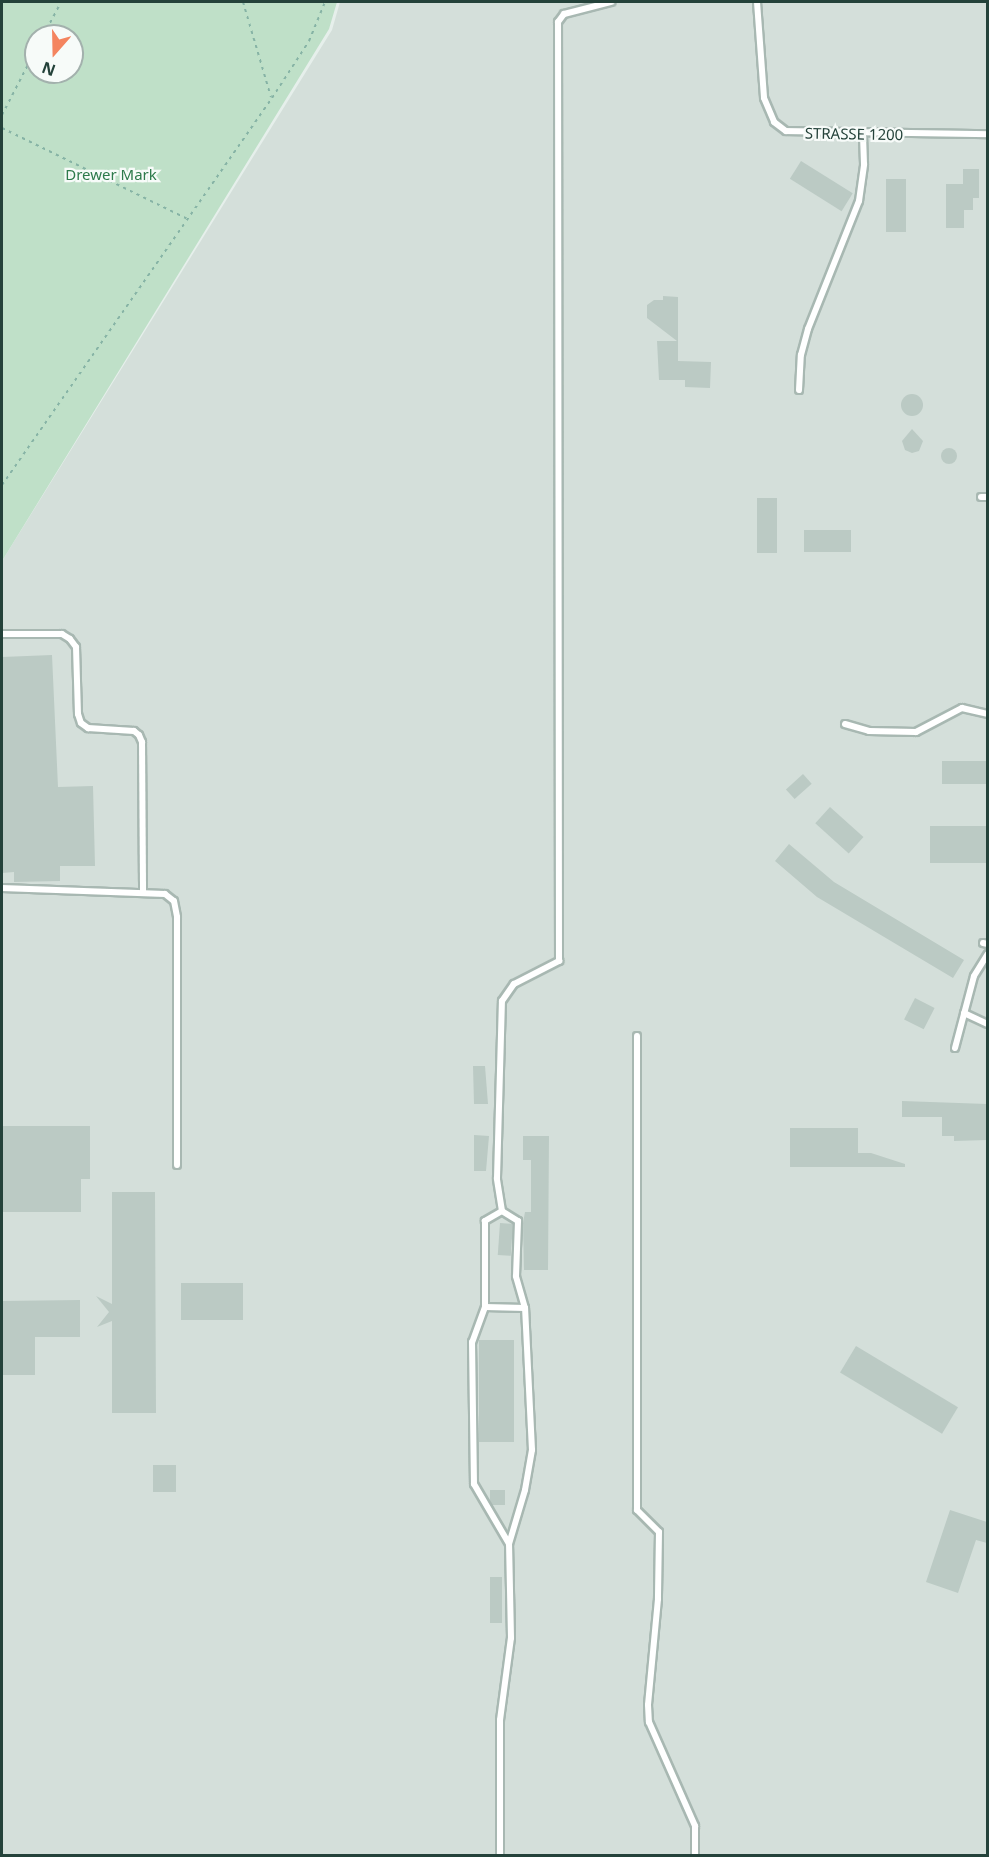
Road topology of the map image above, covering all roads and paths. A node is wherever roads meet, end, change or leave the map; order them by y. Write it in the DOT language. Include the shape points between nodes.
graph roads {
  1 [pos="61,2"];
  2 [pos="243,2"];
  3 [pos="326,2"];
  4 [pos="612,2"];
  5 [pos="757,2"];
  6 [pos="49,24"];
  7 [pos="24,72"];
  8 [pos="272,98"];
  9 [pos="2,115"];
  10 [pos="2,128"];
  11 [pos="863,134"];
  12 [pos="987,134"];
  13 [pos="188,219"];
  14 [pos="799,390"];
  15 [pos="2,485"];
  16 [pos="2,634"];
  17 [pos="987,714"];
  18 [pos="845,724"];
  19 [pos="2,888"];
  20 [pos="143,893"];
  21 [pos="987,954"];
  22 [pos="964,1013"];
  23 [pos="987,1024"];
  24 [pos="637,1036"];
  25 [pos="954,1047"];
  26 [pos="177,1165"];
  27 [pos="502,1211"];
  28 [pos="485,1307"];
  29 [pos="525,1308"];
  30 [pos="509,1544"];
  31 [pos="500,1856"];
  32 [pos="695,1856"];
  1 -- 6 [label="path"];
  2 -- 8 [label="path"];
  3 -- 8 [label="path" via="309,41"];
  4 -- 27 [label="lane" via="564,14 558,22 560,961 514,984 502,1001 497,1178"];
  5 -- 11 [label="lane, STRASSE 1200" via="764,98 774,122 786,131 800,134"];
  7 -- 9 [label="path"];
  8 -- 13 [label="path"];
  10 -- 13 [label="path"];
  11 -- 12 [label="lane, STRASSE 1200"];
  11 -- 14 [label="lane" via="859,201 808,329 801,355"];
  13 -- 15 [label="path"];
  16 -- 20 [label="lane" via="62,634 70,639 76,647 81,723 88,728 134,731 139,735"];
  17 -- 18 [label="lane" via="962,708 916,732 869,731"];
  19 -- 20 [label="lane"];
  20 -- 26 [label="lane" via="171,897 177,917"];
  21 -- 22 [label="lane" via="974,976"];
  22 -- 23 [label="lane"];
  22 -- 25 [label="lane"];
  24 -- 32 [label="lane" via="637,1510 659,1532 658,1599 648,1713 695,1826"];
  27 -- 28 [label="lane" via="485,1221"];
  27 -- 29 [label="lane" via="518,1221 516,1276"];
  28 -- 29 [label="lane"];
  28 -- 30 [label="lane" via="472,1342 474,1484"];
  29 -- 30 [label="lane" via="532,1450"];
  30 -- 31 [label="lane" via="511,1638 500,1720"];
}
